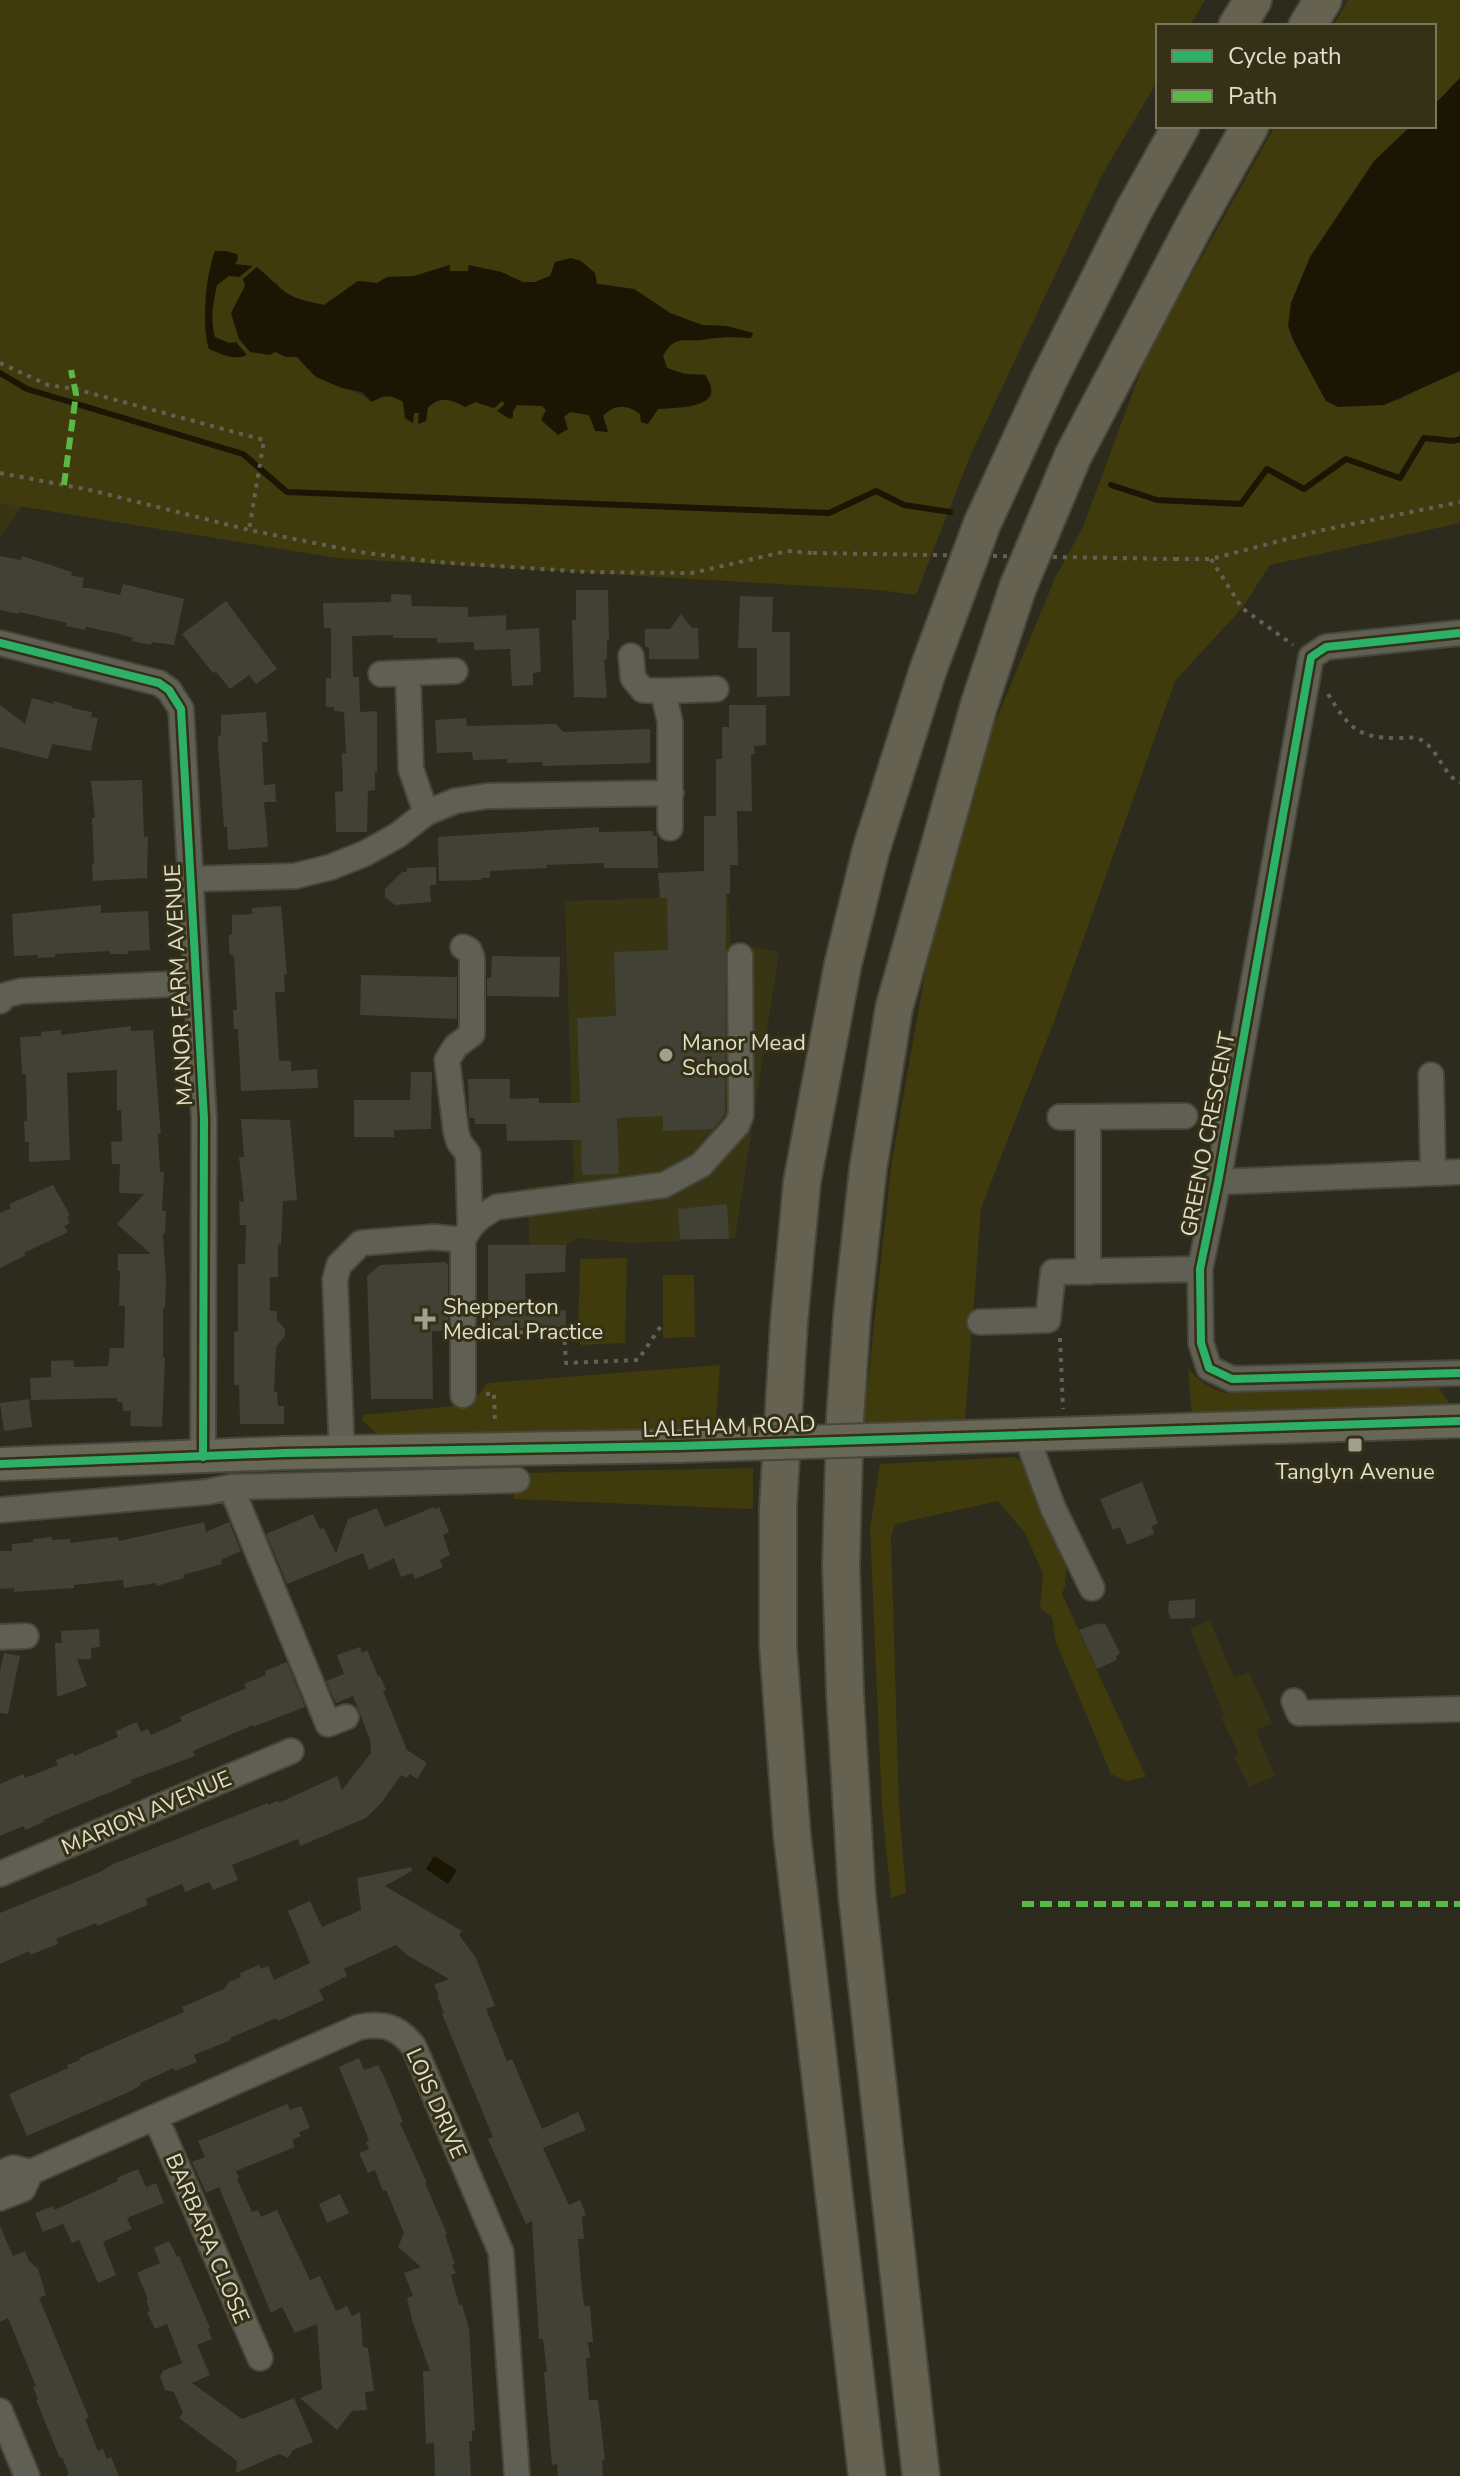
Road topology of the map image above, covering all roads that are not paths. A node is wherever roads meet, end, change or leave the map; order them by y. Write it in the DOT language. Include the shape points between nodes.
graph roads {
  1 [pos="1253,0"];
  2 [pos="1323,0"];
  3 [pos="1238,24"];
  4 [pos="1308,24"];
  5 [pos="1180,128"];
  6 [pos="1249,128"];
  7 [pos="1460,633"];
  8 [pos="0,643"];
  9 [pos="631,656"];
  10 [pos="455,671"];
  11 [pos="381,674"];
  12 [pos="408,674"];
  13 [pos="716,689"];
  14 [pos="663,691"];
  15 [pos="671,793"];
  16 [pos="426,813"];
  17 [pos="670,828"];
  18 [pos="191,879"];
  19 [pos="463,947"];
  20 [pos="740,956"];
  21 [pos="196,983"];
  22 [pos="0,1001"];
  23 [pos="1431,1075"];
  24 [pos="1185,1116"];
  25 [pos="1060,1117"];
  26 [pos="1088,1117"];
  27 [pos="1460,1172"];
  28 [pos="1433,1173"];
  29 [pos="1218,1182"];
  30 [pos="467,1233"];
  31 [pos="1200,1269"];
  32 [pos="1088,1272"];
  33 [pos="980,1322"];
  34 [pos="1460,1373"];
  35 [pos="463,1395"];
  36 [pos="1460,1421"];
  37 [pos="1026,1435"];
  38 [pos="342,1453"];
  39 [pos="203,1457"];
  40 [pos="0,1464"];
  41 [pos="517,1480"];
  42 [pos="231,1487"];
  43 [pos="0,1510"];
  44 [pos="1092,1588"];
  45 [pos="26,1636"];
  46 [pos="0,1637"];
  47 [pos="1294,1701"];
  48 [pos="1460,1709"];
  49 [pos="346,1717"];
  50 [pos="291,1751"];
  51 [pos="0,1874"];
  52 [pos="156,2118"];
  53 [pos="31,2172"];
  54 [pos="0,2173"];
  55 [pos="0,2198"];
  56 [pos="260,2358"];
  57 [pos="0,2411"];
  58 [pos="27,2476"];
  59 [pos="517,2476"];
  60 [pos="867,2476"];
  61 [pos="921,2476"];
  1 -- 3 [label="highway"];
  2 -- 4 [label="highway"];
  5 -- 60 [label="highway" via="1041,395 982,524 928,670 871,850 802,1182 779,1492 778,1646 792,1835"];
  6 -- 61 [label="highway" via="1073,456 1018,587 979,705 894,1008 868,1169 845,1417 845,1693 857,1896"];
  7 -- 29 [label="street, GREENO CRESCENT" via="1326,647 1311,657"];
  8 -- 18 [label="street, MANOR FARM AVENUE" via="159,683 169,690 181,709"];
  9 -- 14 [label="street" via="633,678 643,690"];
  10 -- 12 [label="street"];
  11 -- 12 [label="street"];
  12 -- 16 [label="street" via="411,769"];
  13 -- 14 [label="street"];
  14 -- 15 [label="street" via="670,722"];
  15 -- 16 [label="street" via="487,796"];
  15 -- 17 [label="street"];
  16 -- 18 [label="street" via="398,835 331,867 295,876"];
  18 -- 21 [label="street, MANOR FARM AVENUE"];
  19 -- 30 [label="street" via="472,958 472,1034 447,1060 456,1132 468,1154"];
  20 -- 30 [label="street" via="741,1115 701,1165 664,1185 497,1207"];
  21 -- 22 [label="street" via="21,991"];
  21 -- 39 [label="street, MANOR FARM AVENUE" via="204,1119"];
  23 -- 28 [label="street"];
  24 -- 26 [label="street"];
  25 -- 26 [label="street"];
  26 -- 32 [label="street"];
  27 -- 28 [label="street"];
  28 -- 29 [label="street"];
  29 -- 31 [label="street, GREENO CRESCENT"];
  30 -- 35 [label="street"];
  30 -- 38 [label="street" via="361,1243 339,1265 335,1280"];
  31 -- 32 [label="street"];
  31 -- 34 [label="street, GREENO CRESCENT" via="1201,1343 1209,1368 1232,1379"];
  32 -- 33 [label="street" via="1053,1272 1048,1320"];
  36 -- 37 [label="main road, LALEHAM ROAD"];
  37 -- 38 [label="main road, LALEHAM ROAD, bridge"];
  37 -- 44 [label="street" via="1053,1508"];
  38 -- 39 [label="main road, LALEHAM ROAD"];
  39 -- 40 [label="main road, LALEHAM ROAD"];
  41 -- 42 [label="street" via="492,1490"];
  42 -- 43 [label="street"];
  42 -- 49 [label="street" via="328,1724"];
  45 -- 46 [label="street"];
  47 -- 48 [label="street" via="1299,1713"];
  50 -- 51 [label="street, MARION AVENUE"];
  52 -- 53 [label="street, LOIS DRIVE"];
  52 -- 56 [label="street, BARBARA CLOSE"];
  52 -- 59 [label="street, LOIS DRIVE" via="359,2027 376,2025 404,2034 501,2252"];
  53 -- 54 [label="street, LOIS DRIVE" via="13,2168"];
  53 -- 55 [label="street, LOIS DRIVE" via="23,2189"];
  57 -- 58 [label="street"];
}
